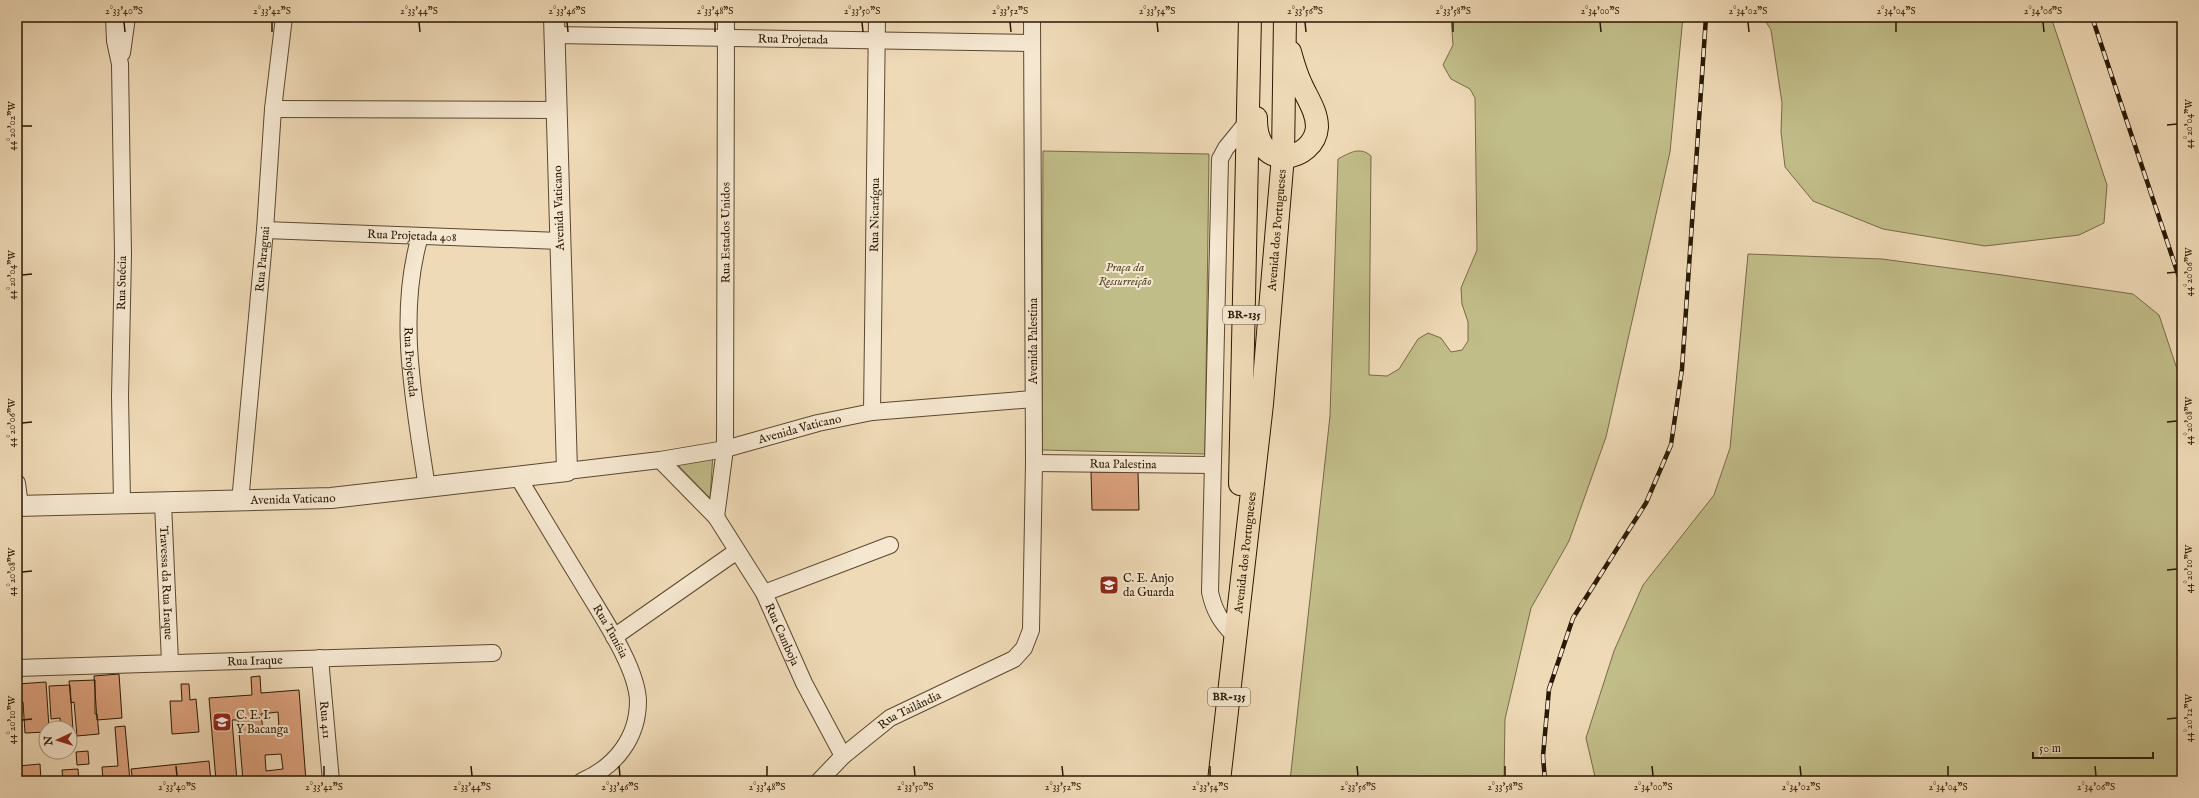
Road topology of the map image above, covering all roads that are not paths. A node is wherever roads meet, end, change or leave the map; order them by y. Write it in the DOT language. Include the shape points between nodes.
graph roads {
  1 [pos="114,17"];
  2 [pos="127,17"];
  3 [pos="284,17"];
  4 [pos="726,17"];
  5 [pos="877,17"];
  6 [pos="1032,17"];
  7 [pos="1250,17"];
  8 [pos="1254,17"];
  9 [pos="1285,23"];
  10 [pos="554,26"];
  11 [pos="726,37"];
  12 [pos="877,41"];
  13 [pos="1032,42"];
  14 [pos="120,64"];
  15 [pos="273,109"];
  16 [pos="556,110"];
  17 [pos="1248,121"];
  18 [pos="1283,156"];
  19 [pos="264,230"];
  20 [pos="420,236"];
  21 [pos="560,241"];
  22 [pos="1033,399"];
  23 [pos="872,412"];
  24 [pos="725,449"];
  25 [pos="660,460"];
  26 [pos="1034,463"];
  27 [pos="1212,464"];
  28 [pos="567,471"];
  29 [pos="518,477"];
  30 [pos="17,483"];
  31 [pos="427,488"];
  32 [pos="122,502"];
  33 [pos="240,502"];
  34 [pos="163,503"];
  35 [pos="19,506"];
  36 [pos="716,517"];
  37 [pos="890,545"];
  38 [pos="737,551"];
  39 [pos="764,593"];
  40 [pos="1238,614"];
  41 [pos="1236,636"];
  42 [pos="614,637"];
  43 [pos="493,653"];
  44 [pos="320,658"];
  45 [pos="1014,659"];
  46 [pos="170,662"];
  47 [pos="17,668"];
  48 [pos="843,756"];
  49 [pos="331,781"];
  50 [pos="582,781"];
  51 [pos="819,781"];
  52 [pos="1219,781"];
  1 -- 14 [label="street, Rua Suécia" via="115,41"];
  2 -- 14 [label="street, Rua Suécia"];
  3 -- 15 [label="street, Rua Paraguai"];
  4 -- 11 [label="street, Rua Estados Unidos"];
  5 -- 12 [label="street, Rua Nicarágua"];
  6 -- 13 [label="street, Avenida Palestina"];
  7 -- 17 [label="highway, Avenida dos Portugueses / BR-135"];
  8 -- 18 [label="highway" via="1258,49 1256,132 1258,141 1268,153"];
  9 -- 18 [label="highway, Avenida dos Portugueses / BR-135"];
  9 -- 18 [label="highway" via="1296,73 1313,108 1317,128 1310,145 1296,154"];
  10 -- 11 [label="street, Rua Projetada"];
  10 -- 16 [label="street, Avenida Vaticano"];
  11 -- 12 [label="street, Rua Projetada"];
  11 -- 24 [label="street, Rua Estados Unidos"];
  12 -- 13 [label="street, Rua Projetada"];
  12 -- 23 [label="street, Rua Nicarágua"];
  13 -- 22 [label="street, Avenida Palestina"];
  14 -- 32 [label="street, Rua Suécia" via="123,255 120,396"];
  15 -- 16 [label="street"];
  15 -- 19 [label="street, Rua Paraguai"];
  16 -- 21 [label="street, Avenida Vaticano"];
  17 -- 27 [label="street" via="1220,159"];
  17 -- 40 [label="highway, Avenida dos Portugueses / BR-135"];
  18 -- 40 [label="highway, Avenida dos Portugueses / BR-135" via="1262,404"];
  19 -- 20 [label="street, Rua Projetada 408"];
  19 -- 33 [label="street, Rua Paraguai"];
  20 -- 21 [label="street, Rua Projetada 408"];
  20 -- 31 [label="street, Rua Projetada" via="410,280 408,328 413,396"];
  21 -- 28 [label="street, Avenida Vaticano"];
  22 -- 23 [label="street, Avenida Vaticano"];
  22 -- 26 [label="street, Avenida Palestina"];
  23 -- 24 [label="street, Avenida Vaticano" via="818,423"];
  24 -- 25 [label="street, Avenida Vaticano"];
  24 -- 36 [label="street"];
  25 -- 28 [label="street, Avenida Vaticano"];
  25 -- 36 [label="street, Rua Camboja"];
  26 -- 27 [label="street, Rua Palestina"];
  26 -- 45 [label="street, Avenida Palestina" via="1031,630 1024,648"];
  27 -- 41 [label="street" via="1210,592 1214,609 1221,621"];
  28 -- 29 [label="street, Avenida Vaticano"];
  29 -- 31 [label="street, Avenida Vaticano"];
  29 -- 42 [label="street, Rua Tunísia"];
  30 -- 35 [label="street"];
  31 -- 33 [label="street, Avenida Vaticano" via="331,498"];
  32 -- 34 [label="street, Avenida Vaticano"];
  32 -- 35 [label="street, Avenida Vaticano"];
  33 -- 34 [label="street, Avenida Vaticano"];
  34 -- 46 [label="street, Travessa da Rua Iraque"];
  36 -- 38 [label="street, Rua Camboja"];
  37 -- 39 [label="street"];
  38 -- 39 [label="street, Rua Camboja"];
  38 -- 42 [label="street"];
  39 -- 48 [label="street, Rua Camboja" via="804,682"];
  40 -- 41 [label="highway, BR-135"];
  41 -- 52 [label="highway, BR-135"];
  42 -- 50 [label="street, Rua Tunísia" via="632,676 638,701 634,729 624,750 607,766"];
  43 -- 44 [label="street, Rua Iraque"];
  44 -- 46 [label="street, Rua Iraque"];
  44 -- 49 [label="street, Rua 411"];
  45 -- 48 [label="street, Rua Tailândia" via="905,709 877,727"];
  46 -- 47 [label="street, Rua Iraque"];
  48 -- 51 [label="street, Rua Tailândia"];
}
